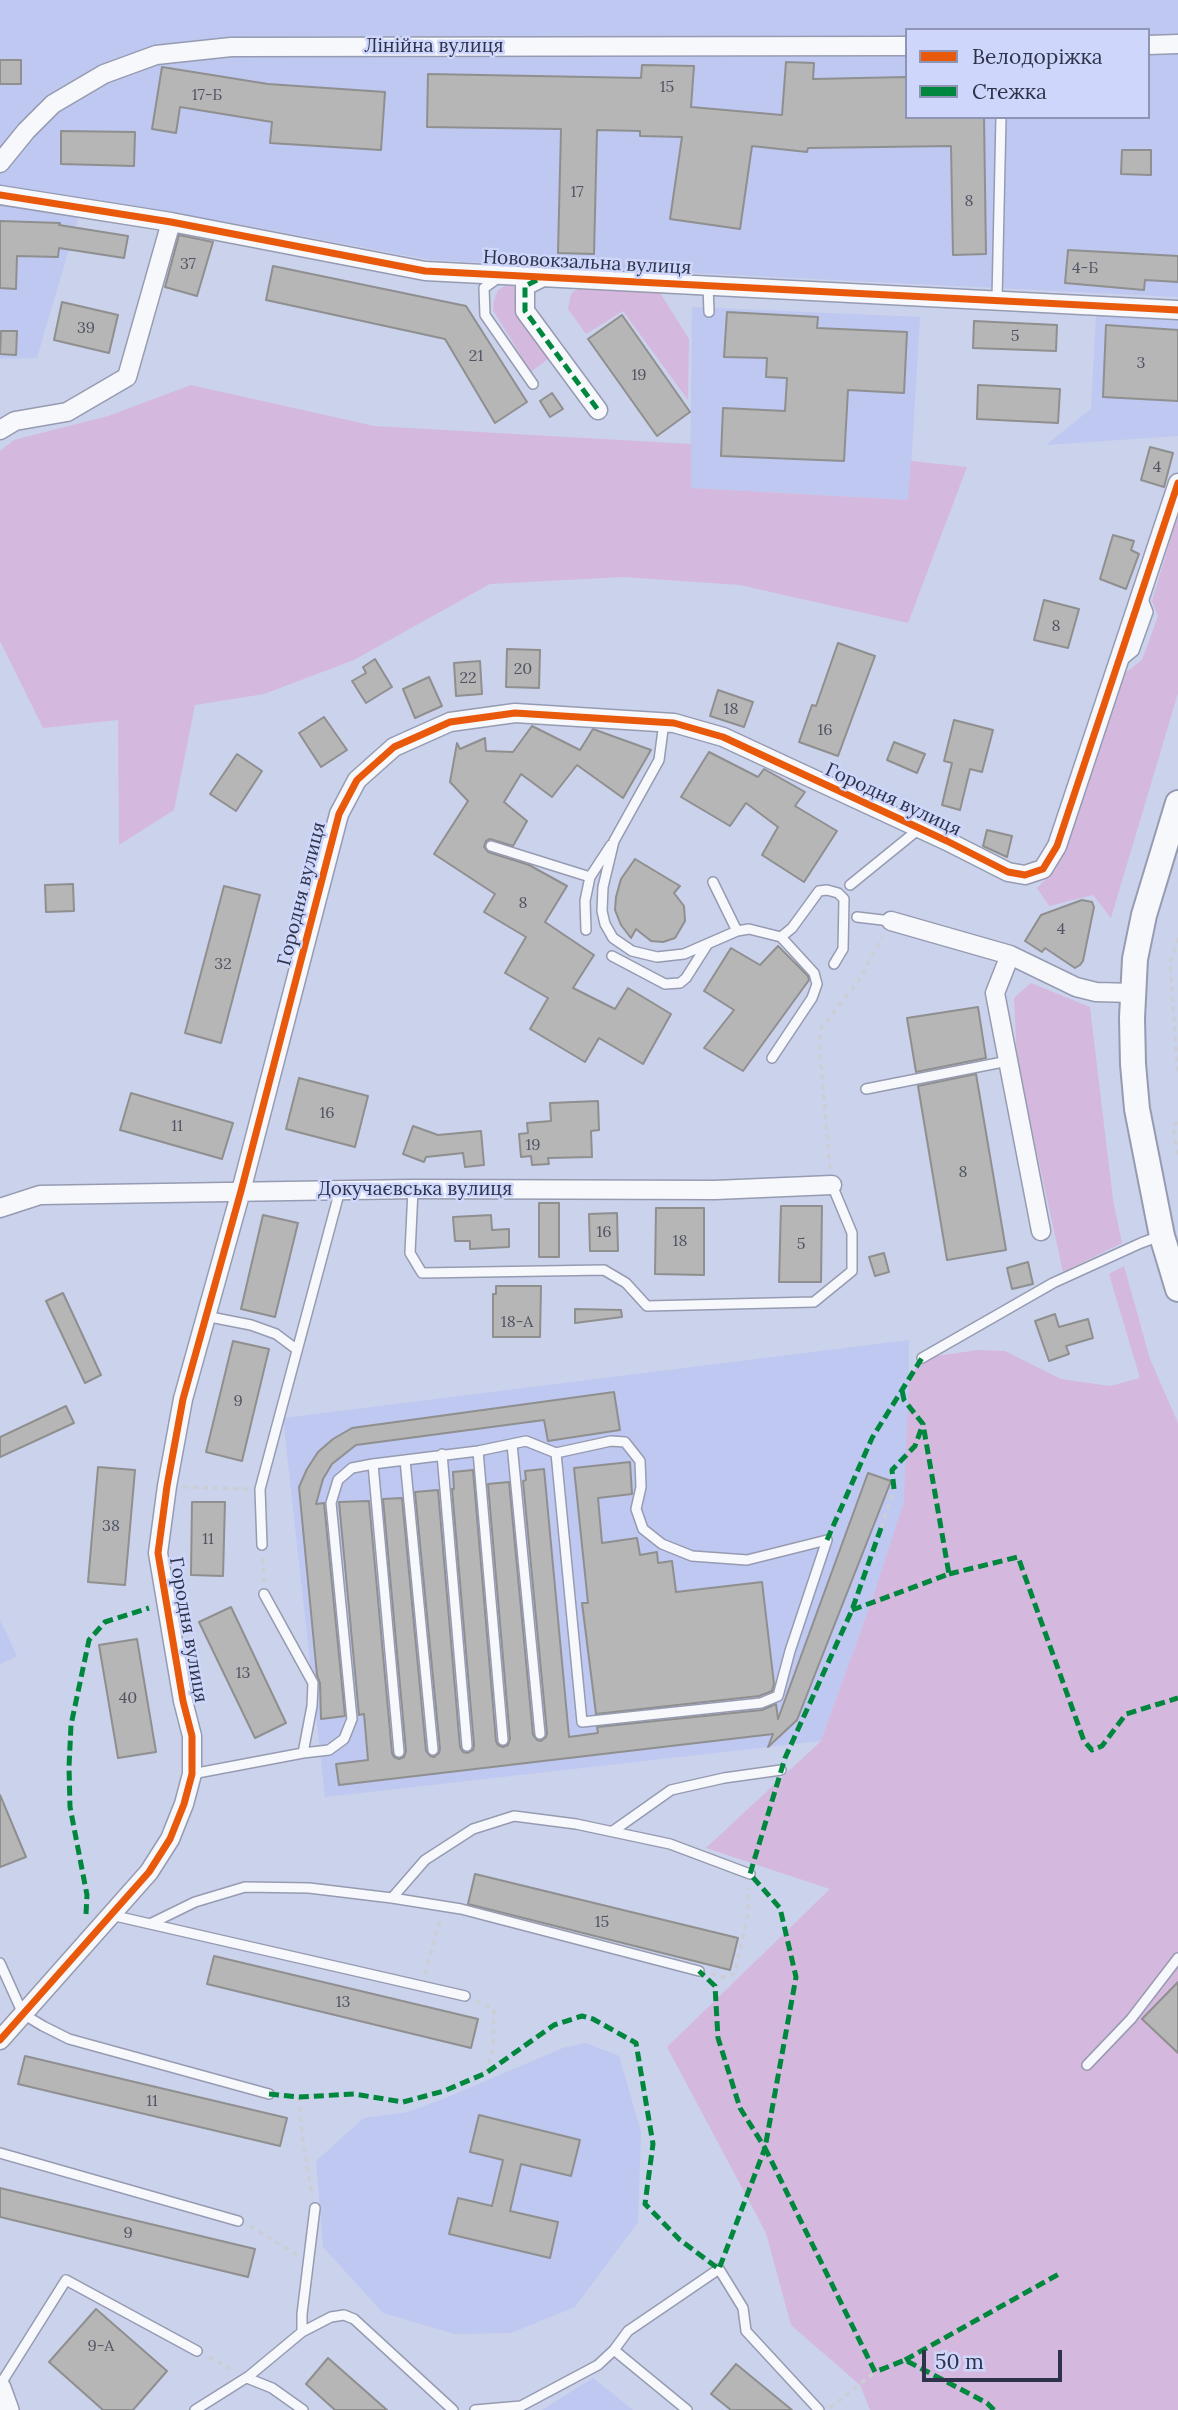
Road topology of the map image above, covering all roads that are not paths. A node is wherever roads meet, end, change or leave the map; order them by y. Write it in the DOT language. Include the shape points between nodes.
graph roads {
  1 [pos="1178,44"];
  2 [pos="1150,45"];
  3 [pos="905,46"];
  4 [pos="1001,119"];
  5 [pos="0,163"];
  6 [pos="0,195"];
  7 [pos="171,222"];
  8 [pos="543,277"];
  9 [pos="483,281"];
  10 [pos="708,285"];
  11 [pos="997,299"];
  12 [pos="1178,310"];
  13 [pos="709,312"];
  14 [pos="533,384"];
  15 [pos="598,410"];
  16 [pos="0,430"];
  17 [pos="1178,483"];
  18 [pos="664,722"];
  19 [pos="1178,803"];
  20 [pos="919,828"];
  21 [pos="614,841"];
  22 [pos="491,846"];
  23 [pos="590,877"];
  24 [pos="713,882"];
  25 [pos="850,885"];
  26 [pos="857,918"];
  27 [pos="891,921"];
  28 [pos="586,930"];
  29 [pos="737,931"];
  30 [pos="780,937"];
  31 [pos="708,944"];
  32 [pos="1010,955"];
  33 [pos="612,956"];
  34 [pos="834,964"];
  35 [pos="1133,993"];
  36 [pos="772,1058"];
  37 [pos="1008,1060"];
  38 [pos="866,1089"];
  39 [pos="832,1185"];
  40 [pos="413,1189"];
  41 [pos="340,1190"];
  42 [pos="241,1191"];
  43 [pos="0,1208"];
  44 [pos="1041,1231"];
  45 [pos="1162,1236"];
  46 [pos="1178,1289"];
  47 [pos="205,1317"];
  48 [pos="296,1349"];
  49 [pos="922,1359"];
  50 [pos="512,1444"];
  51 [pos="478,1451"];
  52 [pos="556,1453"];
  53 [pos="442,1454"];
  54 [pos="405,1460"];
  55 [pos="373,1464"];
  56 [pos="262,1545"];
  57 [pos="264,1594"];
  58 [pos="540,1734"];
  59 [pos="503,1740"];
  60 [pos="467,1746"];
  61 [pos="433,1750"];
  62 [pos="399,1752"];
  63 [pos="303,1753"];
  64 [pos="781,1770"];
  65 [pos="192,1774"];
  66 [pos="613,1830"];
  67 [pos="750,1874"];
  68 [pos="392,1898"];
  69 [pos="111,1915"];
  70 [pos="152,1923"];
  71 [pos="1178,1958"];
  72 [pos="0,1963"];
  73 [pos="699,1971"];
  74 [pos="465,1996"];
  75 [pos="23,2014"];
  76 [pos="0,2040"];
  77 [pos="1087,2065"];
  78 [pos="269,2094"];
  79 [pos="0,2154"];
  80 [pos="314,2208"];
  81 [pos="238,2221"];
  82 [pos="302,2332"];
  83 [pos="614,2350"];
  84 [pos="198,2351"];
  85 [pos="247,2378"];
  86 [pos="0,2387"];
  87 [pos="8,2410"];
  88 [pos="195,2410"];
  89 [pos="303,2410"];
  90 [pos="453,2410"];
  91 [pos="475,2410"];
  92 [pos="687,2410"];
  93 [pos="819,2410"];
  1 -- 2 [label="street"];
  3 -- 5 [label="street, Лінійна вулиця" via="231,47 156,55 104,74 53,104"];
  4 -- 11 [label="lane"];
  6 -- 7 [label="street, Нововокзальна вулиця"];
  7 -- 9 [label="street, Нововокзальна вулиця"];
  7 -- 16 [label="street" via="127,377 67,412 15,421"];
  8 -- 9 [label="street, Нововокзальна вулиця" via="503,275"];
  8 -- 10 [label="street, Нововокзальна вулиця"];
  8 -- 15 [label="street" via="525,286 525,311"];
  9 -- 14 [label="lane" via="485,316"];
  10 -- 11 [label="street, Нововокзальна вулиця"];
  10 -- 13 [label="lane"];
  11 -- 12 [label="street, Нововокзальна вулиця"];
  17 -- 20 [label="street, Городня вулиця" via="1057,846 1043,869 1025,875 1008,872"];
  18 -- 20 [label="street, Городня вулиця" via="723,737"];
  18 -- 21 [label="lane" via="659,760"];
  18 -- 42 [label="street, Городня вулиця" via="515,713 450,722 394,747 357,780 339,814"];
  19 -- 35 [label="main road" via="1144,915"];
  20 -- 25 [label="lane"];
  21 -- 23 [label="lane"];
  21 -- 31 [label="lane" via="602,911 613,939 632,951 657,957 684,954"];
  22 -- 23 [label="lane"];
  23 -- 28 [label="lane"];
  24 -- 29 [label="lane"];
  26 -- 27 [label="lane"];
  27 -- 32 [label="street"];
  29 -- 30 [label="lane" via="749,929"];
  29 -- 31 [label="lane"];
  30 -- 34 [label="lane" via="819,891 838,893 844,899 843,949"];
  30 -- 36 [label="lane" via="814,973 817,984"];
  31 -- 33 [label="lane" via="680,983 664,984"];
  32 -- 35 [label="street" via="1076,987"];
  32 -- 37 [label="street" via="996,993"];
  35 -- 45 [label="main road" via="1137,1109"];
  37 -- 38 [label="lane"];
  37 -- 44 [label="street"];
  39 -- 40 [label="street, Докучаєвська вулиця" via="715,1190"];
  39 -- 40 [label="lane" via="852,1233 852,1271 814,1302 647,1306 626,1283 604,1270 422,1273 410,1253"];
  40 -- 41 [label="street, Докучаєвська вулиця"];
  41 -- 42 [label="street, Докучаєвська вулиця"];
  41 -- 48 [label="lane"];
  42 -- 43 [label="street, Докучаєвська вулиця" via="40,1195"];
  42 -- 47 [label="street, Городня вулиця"];
  45 -- 46 [label="main road"];
  45 -- 49 [label="lane" via="1053,1283"];
  47 -- 48 [label="lane" via="251,1325"];
  47 -- 65 [label="street, Городня вулиця" via="183,1399 158,1553 192,1736"];
  48 -- 56 [label="lane" via="260,1489"];
  50 -- 51 [label="lane"];
  50 -- 52 [label="lane" via="526,1441"];
  50 -- 58 [label="lane"];
  51 -- 53 [label="lane"];
  51 -- 59 [label="lane"];
  52 -- 52 [label="lane" via="625,1442 640,1461 636,1509 643,1529 662,1544 692,1556 747,1560 827,1540 778,1696 761,1703 582,1722"];
  53 -- 54 [label="lane"];
  53 -- 60 [label="lane"];
  54 -- 55 [label="lane"];
  54 -- 61 [label="lane"];
  55 -- 62 [label="lane"];
  55 -- 63 [label="lane" via="352,1468 338,1480 331,1503 352,1719 344,1738 329,1750"];
  57 -- 63 [label="lane" via="313,1683"];
  63 -- 65 [label="lane"];
  64 -- 66 [label="lane" via="671,1790"];
  65 -- 69 [label="street, Городня вулиця" via="170,1839 149,1872"];
  67 -- 68 [label="lane" via="670,1844 514,1816 473,1829 425,1860"];
  68 -- 70 [label="lane" via="309,1888 245,1887 195,1902"];
  68 -- 73 [label="lane" via="461,1909"];
  69 -- 70 [label="lane"];
  69 -- 75 [label="street, Городня вулиця"];
  70 -- 74 [label="lane"];
  71 -- 77 [label="lane" via="1131,2019"];
  72 -- 75 [label="lane"];
  75 -- 76 [label="street, Городня вулиця"];
  75 -- 78 [label="lane" via="69,2039"];
  79 -- 81 [label="lane"];
  80 -- 82 [label="lane"];
  82 -- 85 [label="lane"];
  82 -- 90 [label="lane" via="331,2317 354,2319"];
  83 -- 91 [label="lane" via="598,2365 521,2406"];
  83 -- 92 [label="lane"];
  83 -- 93 [label="lane" via="628,2331 719,2269 743,2308 746,2331"];
  84 -- 86 [label="lane" via="66,2280"];
  85 -- 88 [label="lane"];
  85 -- 89 [label="lane" via="272,2388"];
  86 -- 87 [label="street"];
}
